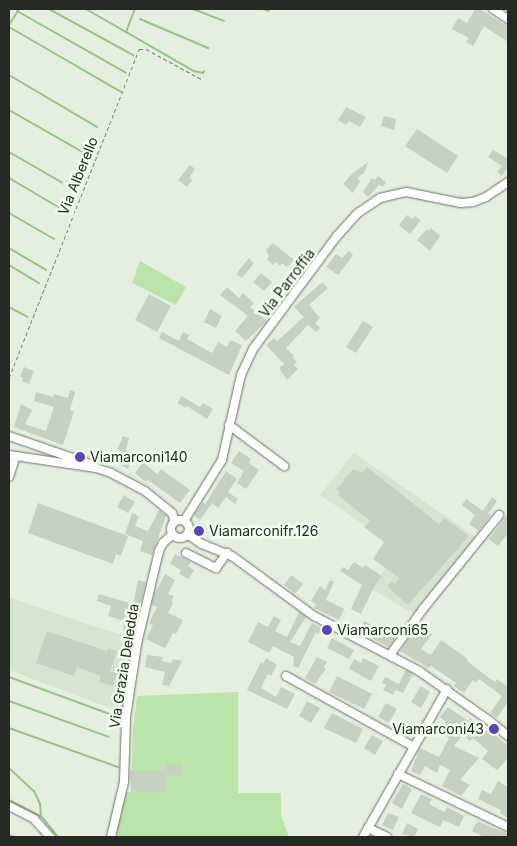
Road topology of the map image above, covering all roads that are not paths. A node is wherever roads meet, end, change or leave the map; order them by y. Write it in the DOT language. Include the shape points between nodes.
graph roads {
  1 [pos="492,9"];
  2 [pos="508,19"];
  3 [pos="508,182"];
  4 [pos="229,425"];
  5 [pos="9,436"];
  6 [pos="31,444"];
  7 [pos="16,456"];
  8 [pos="284,466"];
  9 [pos="96,468"];
  10 [pos="9,477"];
  11 [pos="500,515"];
  12 [pos="179,521"];
  13 [pos="173,534"];
  14 [pos="187,534"];
  15 [pos="186,553"];
  16 [pos="227,553"];
  17 [pos="390,655"];
  18 [pos="286,676"];
  19 [pos="447,689"];
  20 [pos="508,736"];
  21 [pos="414,747"];
  22 [pos="398,774"];
  23 [pos="9,806"];
  24 [pos="508,827"];
  25 [pos="368,828"];
  26 [pos="50,837"];
  27 [pos="111,837"];
  28 [pos="363,837"];
  29 [pos="387,837"];
  1 -- 2 [label="street"];
  3 -- 4 [label="street, Via Parroffia" via="486,198 473,202 462,203 406,192 380,198 358,213 337,236 254,349 242,375"];
  4 -- 8 [label="street"];
  4 -- 12 [label="street, Via Parroffia" via="218,470"];
  5 -- 6 [label="street"];
  6 -- 7 [label="street" via="34,453 31,456"];
  6 -- 9 [label="street"];
  7 -- 9 [label="street"];
  7 -- 10 [label="street"];
  9 -- 12 [label="street" via="145,491"];
  11 -- 17 [label="street"];
  12 -- 13 [label="street" via="171,528"];
  12 -- 14 [label="street" via="189,528"];
  13 -- 14 [label="street" via="179,538"];
  13 -- 27 [label="street, Via Grazia Deledda" via="159,551 137,644 126,717 124,782"];
  14 -- 16 [label="street" via="202,544"];
  15 -- 16 [label="street" via="216,568"];
  16 -- 17 [label="street" via="314,616"];
  17 -- 19 [label="street"];
  18 -- 21 [label="street"];
  19 -- 20 [label="street"];
  19 -- 21 [label="street"];
  21 -- 22 [label="street"];
  22 -- 24 [label="street"];
  22 -- 25 [label="street"];
  23 -- 26 [label="street" via="34,820"];
  25 -- 28 [label="street"];
  25 -- 29 [label="street"];
}
